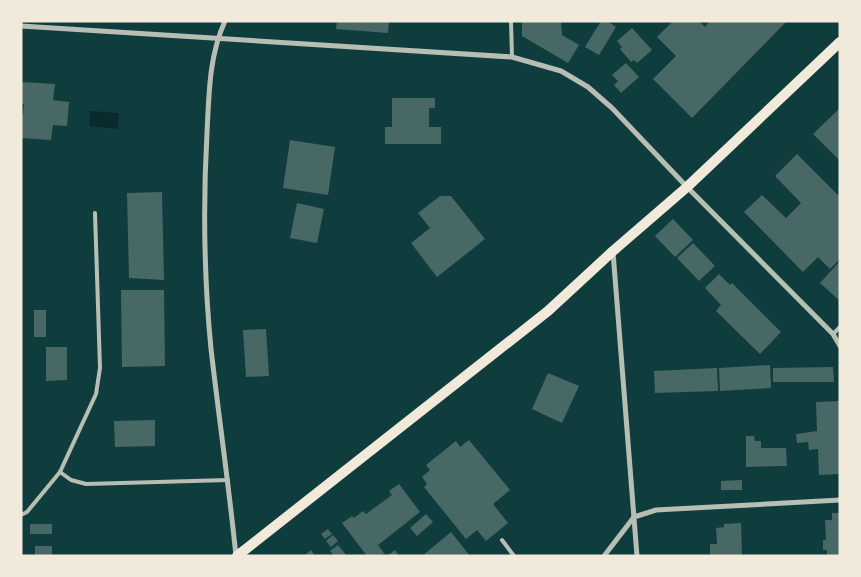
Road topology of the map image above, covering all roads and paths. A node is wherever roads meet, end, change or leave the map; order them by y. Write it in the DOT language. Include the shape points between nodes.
graph roads {
  1 [pos="226,21"];
  2 [pos="511,21"];
  3 [pos="21,26"];
  4 [pos="218,38"];
  5 [pos="840,42"];
  6 [pos="512,57"];
  7 [pos="686,187"];
  8 [pos="95,212"];
  9 [pos="613,251"];
  10 [pos="840,327"];
  11 [pos="832,334"];
  12 [pos="840,346"];
  13 [pos="60,472"];
  14 [pos="228,480"];
  15 [pos="840,500"];
  16 [pos="21,515"];
  17 [pos="634,517"];
  18 [pos="502,540"];
  19 [pos="236,556"];
  20 [pos="514,556"];
  21 [pos="604,556"];
  22 [pos="637,556"];
  1 -- 4 [label="street"];
  2 -- 6 [label="lane"];
  3 -- 4 [label="street"];
  4 -- 6 [label="street"];
  4 -- 14 [label="street" via="212,63 207,124 205,251 211,347"];
  5 -- 7 [label="main road"];
  6 -- 7 [label="street" via="561,71 588,87"];
  7 -- 9 [label="main road"];
  7 -- 11 [label="street"];
  8 -- 13 [label="lane" via="99,381"];
  9 -- 17 [label="street"];
  9 -- 19 [label="main road" via="548,311"];
  10 -- 11 [label="lane"];
  11 -- 12 [label="street"];
  13 -- 14 [label="lane" via="70,480 86,484"];
  13 -- 16 [label="lane"];
  14 -- 19 [label="street"];
  15 -- 17 [label="street" via="656,510"];
  17 -- 21 [label="street"];
  17 -- 22 [label="street"];
  18 -- 20 [label="lane"];
}
